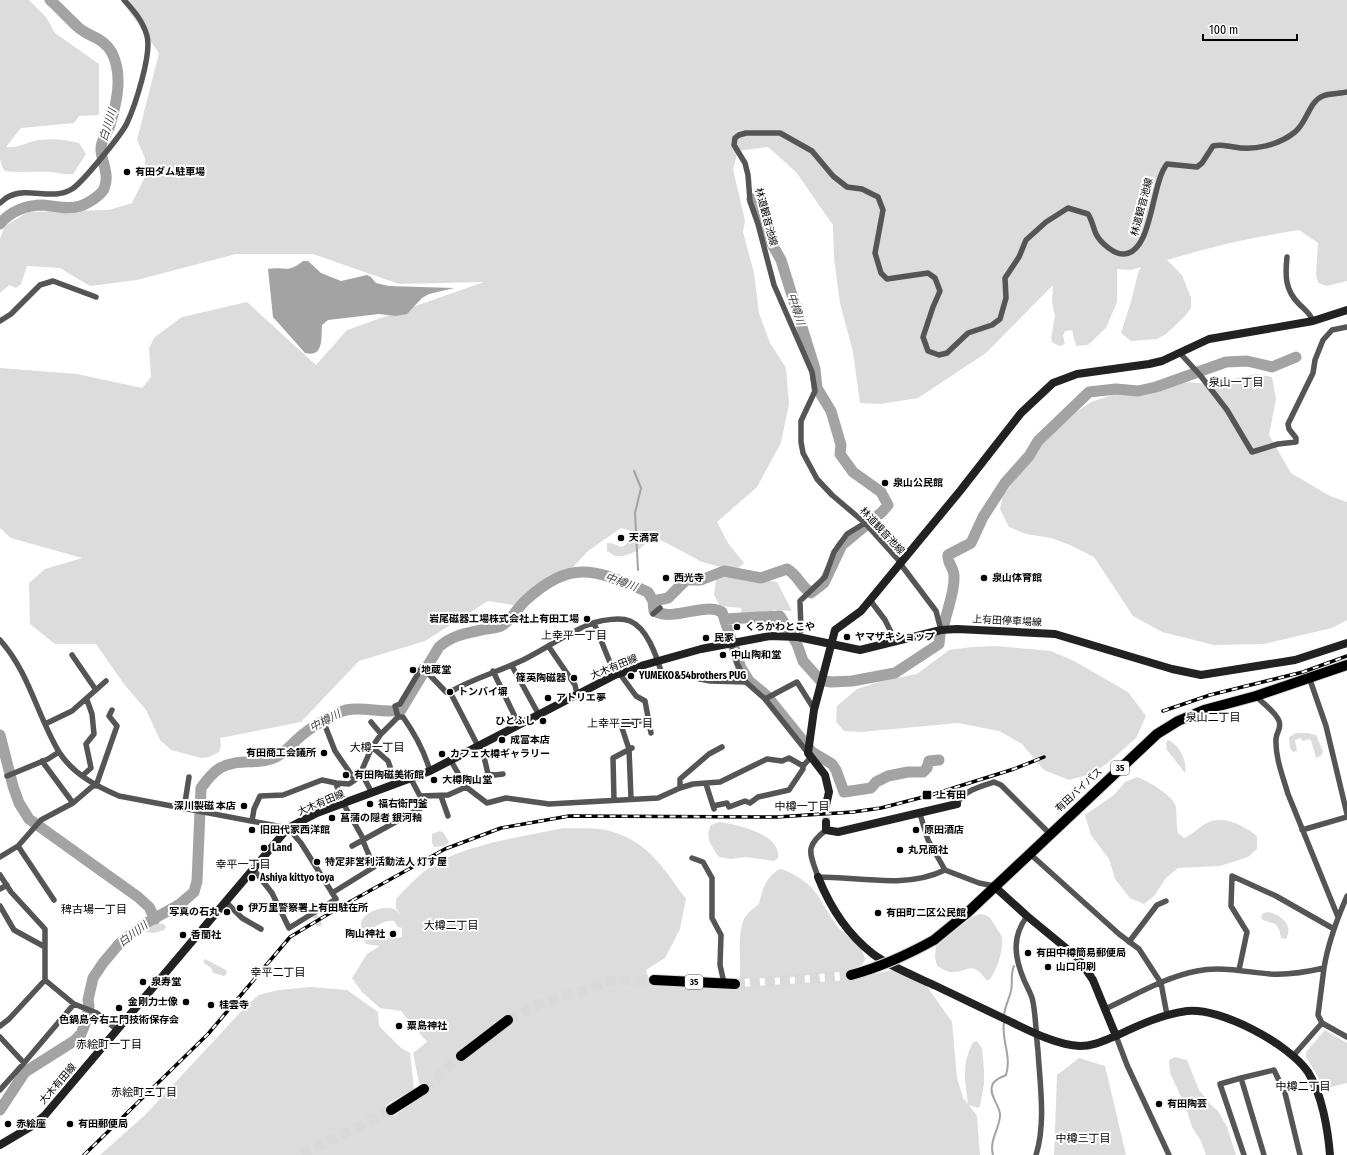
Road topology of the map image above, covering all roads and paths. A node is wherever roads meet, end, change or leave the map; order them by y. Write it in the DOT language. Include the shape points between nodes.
graph roads {
  1 [pos="124,0"];
  2 [pos="1347,92"];
  3 [pos="0,203"];
  4 [pos="1287,257"];
  5 [pos="96,298"];
  6 [pos="1347,310"];
  7 [pos="0,321"];
  8 [pos="1313,321"];
  9 [pos="1347,327"];
  10 [pos="1180,352"];
  11 [pos="865,523"];
  12 [pos="900,563"];
  13 [pos="870,600"];
  14 [pos="660,608"];
  15 [pos="653,614"];
  16 [pos="594,623"];
  17 [pos="941,630"];
  18 [pos="801,631"];
  19 [pos="0,640"];
  20 [pos="896,642"];
  21 [pos="731,643"];
  22 [pos="1347,643"];
  23 [pos="830,644"];
  24 [pos="549,647"];
  25 [pos="72,655"];
  26 [pos="658,662"];
  27 [pos="1347,665"];
  28 [pos="512,666"];
  29 [pos="493,671"];
  30 [pos="618,674"];
  31 [pos="1309,677"];
  32 [pos="106,681"];
  33 [pos="746,682"];
  34 [pos="96,690"];
  35 [pos="450,692"];
  36 [pos="577,694"];
  37 [pos="1256,696"];
  38 [pos="767,698"];
  39 [pos="87,700"];
  40 [pos="814,709"];
  41 [pos="112,710"];
  42 [pos="397,714"];
  43 [pos="539,715"];
  44 [pos="649,719"];
  45 [pos="371,722"];
  46 [pos="324,723"];
  47 [pos="45,724"];
  48 [pos="519,725"];
  49 [pos="651,733"];
  50 [pos="381,734"];
  51 [pos="479,745"];
  52 [pos="372,747"];
  53 [pos="722,747"];
  54 [pos="631,748"];
  55 [pos="59,752"];
  56 [pos="809,755"];
  57 [pos="42,761"];
  58 [pos="451,761"];
  59 [pos="803,766"];
  60 [pos="430,771"];
  61 [pos="361,772"];
  62 [pos="503,774"];
  63 [pos="7,776"];
  64 [pos="82,776"];
  65 [pos="189,777"];
  66 [pos="411,778"];
  67 [pos="355,780"];
  68 [pos="336,783"];
  69 [pos="396,784"];
  70 [pos="706,784"];
  71 [pos="95,786"];
  72 [pos="466,787"];
  73 [pos="680,788"];
  74 [pos="372,793"];
  75 [pos="420,796"];
  76 [pos="441,796"];
  77 [pos="631,798"];
  78 [pos="614,800"];
  79 [pos="73,803"];
  80 [pos="342,804"];
  81 [pos="957,804"];
  82 [pos="826,805"];
  83 [pos="184,809"];
  84 [pos="920,814"];
  85 [pos="1347,814"];
  86 [pos="448,816"];
  87 [pos="1347,818"];
  88 [pos="252,821"];
  89 [pos="826,826"];
  90 [pos="288,828"];
  91 [pos="1302,830"];
  92 [pos="1050,834"];
  93 [pos="364,840"];
  94 [pos="18,846"];
  95 [pos="352,846"];
  96 [pos="1029,853"];
  97 [pos="0,857"];
  98 [pos="692,858"];
  99 [pos="254,870"];
  100 [pos="945,870"];
  101 [pos="0,875"];
  102 [pos="818,877"];
  103 [pos="7,885"];
  104 [pos="994,886"];
  105 [pos="0,889"];
  106 [pos="332,893"];
  107 [pos="1347,896"];
  108 [pos="54,900"];
  109 [pos="1166,901"];
  110 [pos="226,902"];
  111 [pos="0,906"];
  112 [pos="1027,916"];
  113 [pos="1338,917"];
  114 [pos="261,929"];
  115 [pos="1334,929"];
  116 [pos="1130,942"];
  117 [pos="45,947"];
  118 [pos="1324,968"];
  119 [pos="1239,970"];
  120 [pos="851,974"];
  121 [pos="45,980"];
  122 [pos="654,980"];
  123 [pos="724,983"];
  124 [pos="1161,983"];
  125 [pos="735,984"];
  126 [pos="74,1004"];
  127 [pos="1105,1009"];
  128 [pos="1167,1015"];
  129 [pos="508,1020"];
  130 [pos="1322,1023"];
  131 [pos="0,1026"];
  132 [pos="117,1030"];
  133 [pos="1036,1034"];
  134 [pos="1116,1036"];
  135 [pos="1347,1037"];
  136 [pos="0,1038"];
  137 [pos="462,1056"];
  138 [pos="1293,1056"];
  139 [pos="24,1064"];
  140 [pos="1240,1078"];
  141 [pos="424,1088"];
  142 [pos="0,1090"];
  143 [pos="391,1110"];
  144 [pos="0,1145"];
  145 [pos="1036,1155"];
  146 [pos="1169,1155"];
  147 [pos="1244,1155"];
  148 [pos="1264,1155"];
  149 [pos="1300,1155"];
  150 [pos="1330,1155"];
  1 -- 3 [label="street" via="138,16 147,36 147,54 126,125 72,189 54,194 19,193"];
  2 -- 11 [label="street, 林道観音池線" via="1323,96 1316,100 1296,132 1266,146 1253,148 1222,144 1213,146 1197,167 1167,164 1159,178 1142,242 1132,253 1123,255 1113,252 1096,234 1088,214 1068,208 1052,218 1026,240 1019,257 1005,278 1006,298 1000,319 992,325 968,333 947,353 939,354 928,351 923,337 940,291 935,278 928,273 887,279 877,265 875,253 883,210 878,197 862,189 847,187 833,176 812,151 780,133 746,133 735,138 734,145 745,163 750,201 760,229 774,286 812,372 815,391 801,422 803,453 817,479"];
  4 -- 8 [label="street" via="1285,276 1289,293 1310,313"];
  5 -- 7 [label="street" via="53,281 40,285 11,314"];
  6 -- 8 [label="main road"];
  8 -- 10 [label="main road" via="1209,339"];
  9 -- 10 [label="street" via="1332,330 1323,340 1313,373 1288,424 1296,442 1278,444 1252,452 1227,410"];
  10 -- 12 [label="main road" via="1162,361 1077,374 1053,383 1021,413"];
  11 -- 12 [label="street, 林道観音池線"];
  11 -- 12 [label="street"];
  11 -- 18 [label="street" via="847,534 834,552 825,577 800,601"];
  12 -- 13 [label="main road"];
  12 -- 17 [label="street" via="936,611"];
  13 -- 20 [label="street" via="885,620"];
  13 -- 23 [label="main road" via="862,611 835,630"];
  14 -- 15 [label="street"];
  16 -- 24 [label="street"];
  16 -- 26 [label="street" via="605,620 631,621 653,646"];
  16 -- 30 [label="street"];
  17 -- 20 [label="main road, 上有田停車場線"];
  17 -- 22 [label="main road, 上有田停車場線" via="1056,634 1172,669 1201,675 1295,660"];
  19 -- 47 [label="street" via="20,666"];
  20 -- 23 [label="main road, 上有田停車場線" via="860,650"];
  21 -- 23 [label="main road, 大木有田線" via="779,636"];
  21 -- 26 [label="main road, 大木有田線"];
  21 -- 33 [label="street"];
  23 -- 40 [label="main road"];
  24 -- 28 [label="street"];
  24 -- 36 [label="street" via="575,685"];
  25 -- 34 [label="street"];
  26 -- 30 [label="main road, 大木有田線"];
  26 -- 33 [label="street" via="661,671 710,681"];
  27 -- 31 [label="highway, 有田バイパス / 35"];
  28 -- 29 [label="street"];
  28 -- 43 [label="street"];
  29 -- 35 [label="street" via="470,680"];
  29 -- 48 [label="street"];
  30 -- 36 [label="main road, 大木有田線"];
  30 -- 44 [label="street" via="636,696 645,701"];
  31 -- 37 [label="highway, 有田バイパス / 35"];
  31 -- 85 [label="street" via="1326,726"];
  32 -- 34 [label="street"];
  33 -- 38 [label="street"];
  34 -- 39 [label="street"];
  35 -- 42 [label="street" via="446,692 422,668 400,704 395,706"];
  35 -- 51 [label="street"];
  36 -- 43 [label="main road, 大木有田線"];
  37 -- 91 [label="street" via="1279,721 1280,728 1276,738 1280,764"];
  37 -- 92 [label="highway, 有田バイパス / 35" via="1204,710 1178,721 1157,734"];
  38 -- 40 [label="street" via="797,682"];
  38 -- 56 [label="street"];
  39 -- 47 [label="street" via="72,711"];
  39 -- 64 [label="street" via="92,714 94,734 86,744 90,768"];
  40 -- 56 [label="main road"];
  41 -- 71 [label="street" via="109,716 117,726"];
  42 -- 50 [label="street"];
  42 -- 60 [label="street" via="403,717 425,751"];
  43 -- 48 [label="main road, 大木有田線"];
  44 -- 49 [label="street"];
  44 -- 54 [label="street" via="621,725"];
  45 -- 50 [label="street"];
  46 -- 67 [label="street" via="336,751"];
  47 -- 55 [label="street"];
  48 -- 51 [label="main road, 大木有田線"];
  50 -- 52 [label="street"];
  51 -- 58 [label="main road, 大木有田線"];
  51 -- 62 [label="street" via="488,774"];
  52 -- 61 [label="street"];
  52 -- 69 [label="street" via="388,761"];
  53 -- 73 [label="street" via="709,754 680,780"];
  54 -- 77 [label="street"];
  54 -- 78 [label="street" via="613,758"];
  55 -- 57 [label="street"];
  55 -- 64 [label="street"];
  56 -- 59 [label="street"];
  56 -- 82 [label="main road" via="825,775 830,792"];
  57 -- 63 [label="street"];
  57 -- 79 [label="street"];
  58 -- 60 [label="main road, 大木有田線"];
  58 -- 72 [label="street"];
  59 -- 70 [label="street" via="789,758 782,761 767,759 720,782"];
  59 -- 70 [label="street" via="790,790 758,797 750,803 743,800 729,807 727,803 713,808"];
  60 -- 66 [label="main road, 大木有田線"];
  61 -- 67 [label="street"];
  61 -- 74 [label="street"];
  64 -- 71 [label="street"];
  65 -- 83 [label="street"];
  66 -- 69 [label="main road, 大木有田線"];
  66 -- 75 [label="street"];
  67 -- 68 [label="street" via="349,784"];
  68 -- 80 [label="street"];
  68 -- 88 [label="street" via="322,780 283,795 260,796"];
  69 -- 74 [label="main road, 大木有田線"];
  70 -- 73 [label="street"];
  71 -- 79 [label="street"];
  71 -- 83 [label="street" via="119,796"];
  72 -- 76 [label="street"];
  72 -- 78 [label="street" via="487,803 506,798 549,804"];
  73 -- 77 [label="street" via="658,798"];
  74 -- 80 [label="main road, 大木有田線"];
  75 -- 76 [label="street"];
  75 -- 93 [label="street" via="421,808"];
  76 -- 86 [label="street"];
  77 -- 78 [label="street"];
  79 -- 94 [label="street" via="41,820"];
  80 -- 90 [label="main road, 大木有田線"];
  80 -- 93 [label="street"];
  81 -- 84 [label="main road"];
  81 -- 92 [label="street" via="965,795 994,782 1001,785"];
  83 -- 88 [label="street"];
  84 -- 89 [label="main road" via="838,832"];
  84 -- 100 [label="street" via="928,840"];
  87 -- 91 [label="street"];
  88 -- 90 [label="street"];
  89 -- 102 [label="street" via="812,842 810,849"];
  90 -- 99 [label="main road, 大木有田線"];
  90 -- 106 [label="street" via="301,843"];
  91 -- 113 [label="street"];
  92 -- 96 [label="highway, 有田バイパス / 35"];
  93 -- 95 [label="street"];
  93 -- 106 [label="street" via="374,867"];
  94 -- 97 [label="street"];
  94 -- 108 [label="street"];
  96 -- 104 [label="highway, 有田バイパス / 35"];
  96 -- 116 [label="street"];
  98 -- 123 [label="street" via="703,862 712,878 712,918 720,935 720,965"];
  99 -- 106 [label="street" via="272,893 289,928 336,899"];
  99 -- 110 [label="main road, 大木有田線"];
  100 -- 102 [label="street" via="931,877 909,880"];
  100 -- 104 [label="street"];
  101 -- 103 [label="street"];
  102 -- 133 [label="main road" via="843,924 874,955"];
  103 -- 105 [label="street"];
  103 -- 117 [label="street" via="45,929"];
  104 -- 112 [label="main road"];
  104 -- 120 [label="highway, 有田バイパス / 35, bridge" via="967,913 934,940 893,961"];
  107 -- 113 [label="street"];
  109 -- 116 [label="street" via="1157,905"];
  110 -- 114 [label="street" via="242,918"];
  110 -- 132 [label="main road, 大木有田線"];
  111 -- 117 [label="street" via="14,930"];
  112 -- 127 [label="main road" via="1078,958 1093,980"];
  112 -- 133 [label="street" via="1019,927 1016,938 1017,954 1033,1002"];
  113 -- 115 [label="street"];
  115 -- 118 [label="street"];
  115 -- 119 [label="street" via="1276,896 1232,876 1232,906 1247,932"];
  116 -- 124 [label="street" via="1139,949"];
  117 -- 121 [label="street"];
  118 -- 119 [label="street" via="1270,974"];
  118 -- 130 [label="street" via="1318,1015"];
  119 -- 124 [label="street" via="1198,970"];
  121 -- 126 [label="street"];
  121 -- 131 [label="street"];
  122 -- 123 [label="highway, 35"];
  123 -- 125 [label="highway, 35"];
  124 -- 127 [label="street"];
  124 -- 128 [label="street"];
  126 -- 132 [label="street" via="98,1013"];
  126 -- 139 [label="street"];
  127 -- 134 [label="main road"];
  128 -- 134 [label="main road"];
  128 -- 138 [label="main road" via="1187,1011 1212,1012 1252,1028"];
  129 -- 137 [label="highway"];
  130 -- 135 [label="street"];
  130 -- 138 [label="street"];
  132 -- 144 [label="main road, 大木有田線" via="45,1115"];
  133 -- 134 [label="main road" via="1079,1046 1104,1042"];
  133 -- 145 [label="street" via="1042,1098"];
  134 -- 146 [label="street"];
  136 -- 139 [label="street"];
  138 -- 150 [label="main road" via="1308,1072 1320,1098"];
  139 -- 142 [label="street"];
  140 -- 147 [label="street" via="1220,1084"];
  140 -- 148 [label="street"];
  140 -- 149 [label="street" via="1274,1070 1285,1093"];
  141 -- 143 [label="highway"];
}
